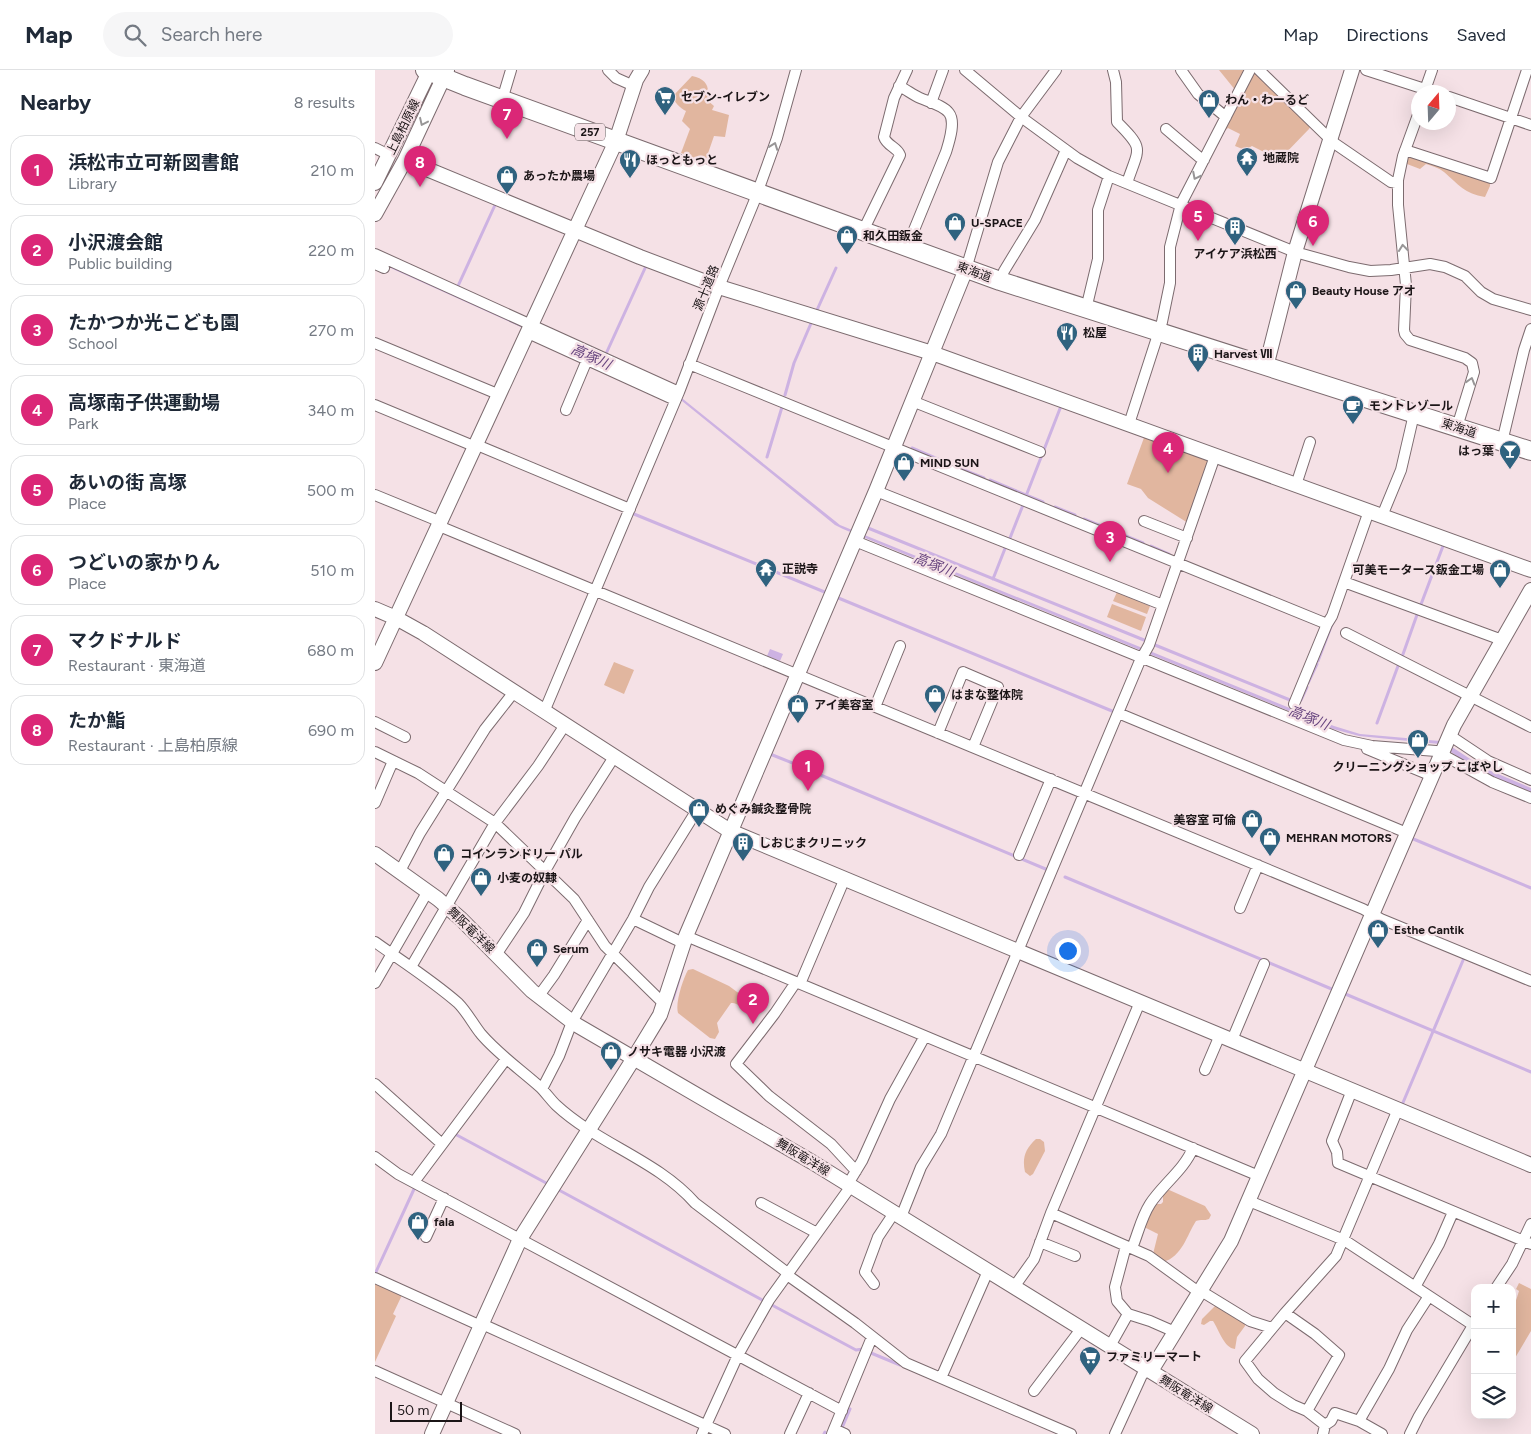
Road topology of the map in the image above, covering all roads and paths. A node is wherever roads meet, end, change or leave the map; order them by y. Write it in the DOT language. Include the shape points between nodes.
graph roads {
  1 [pos="511,70"];
  2 [pos="608,70"];
  3 [pos="642,70"];
  4 [pos="796,70"];
  5 [pos="907,70"];
  6 [pos="943,70"];
  7 [pos="965,70"];
  8 [pos="1056,70"];
  9 [pos="1113,70"];
  10 [pos="1181,70"];
  11 [pos="1250,70"];
  12 [pos="1259,70"];
  13 [pos="1352,70"];
  14 [pos="1366,70"];
  15 [pos="1432,70"];
  16 [pos="1527,70"];
  17 [pos="435,72"];
  18 [pos="1411,85"];
  19 [pos="1429,85"];
  20 [pos="634,86"];
  21 [pos="899,86"];
  22 [pos="1456,99"];
  23 [pos="502,100"];
  24 [pos="931,103"];
  25 [pos="1021,117"];
  26 [pos="1226,117"];
  27 [pos="1511,118"];
  28 [pos="1531,124"];
  29 [pos="1166,129"];
  30 [pos="1412,130"];
  31 [pos="1330,138"];
  32 [pos="616,141"];
  33 [pos="375,148"];
  34 [pos="1066,150"];
  35 [pos="1405,150"];
  36 [pos="389,155"];
  37 [pos="405,160"];
  38 [pos="1204,160"];
  39 [pos="1109,176"];
  40 [pos="375,183"];
  41 [pos="1127,183"];
  42 [pos="1398,183"];
  43 [pos="757,192"];
  44 [pos="1181,204"];
  45 [pos="375,214"];
  46 [pos="575,230"];
  47 [pos="863,231"];
  48 [pos="907,247"];
  49 [pos="1295,252"];
  50 [pos="375,254"];
  51 [pos="1405,268"];
  52 [pos="966,269"];
  53 [pos="1000,281"];
  54 [pos="719,287"];
  55 [pos="1086,309"];
  56 [pos="1531,310"];
  57 [pos="530,329"];
  58 [pos="1531,329"];
  59 [pos="1159,332"];
  60 [pos="375,343"];
  61 [pos="932,353"];
  62 [pos="587,360"];
  63 [pos="689,364"];
  64 [pos="1266,367"];
  65 [pos="500,395"];
  66 [pos="677,396"];
  67 [pos="912,401"];
  68 [pos="375,405"];
  69 [pos="566,410"];
  70 [pos="1414,414"];
  71 [pos="1129,424"];
  72 [pos="1457,427"];
  73 [pos="1309,442"];
  74 [pos="1502,442"];
  75 [pos="476,446"];
  76 [pos="894,446"];
  77 [pos="1531,450"];
  78 [pos="1040,452"];
  79 [pos="1215,456"];
  80 [pos="1296,484"];
  81 [pos="876,491"];
  82 [pos="375,495"];
  83 [pos="630,508"];
  84 [pos="1375,514"];
  85 [pos="1144,521"];
  86 [pos="440,524"];
  87 [pos="857,536"];
  88 [pos="1187,538"];
  89 [pos="1179,563"];
  90 [pos="1531,570"];
  91 [pos="1344,582"];
  92 [pos="1531,590"];
  93 [pos="596,591"];
  94 [pos="1163,605"];
  95 [pos="375,609"];
  96 [pos="396,618"];
  97 [pos="1327,624"];
  98 [pos="1346,633"];
  99 [pos="1502,640"];
  100 [pos="900,646"];
  101 [pos="1145,653"];
  102 [pos="375,664"];
  103 [pos="797,674"];
  104 [pos="514,692"];
  105 [pos="1469,696"];
  106 [pos="1294,704"];
  107 [pos="875,706"];
  108 [pos="544,712"];
  109 [pos="1118,713"];
  110 [pos="375,722"];
  111 [pos="565,725"];
  112 [pos="1531,727"];
  113 [pos="938,733"];
  114 [pos="405,737"];
  115 [pos="1358,744"];
  116 [pos="1445,745"];
  117 [pos="973,747"];
  118 [pos="375,752"];
  119 [pos="614,757"];
  120 [pos="393,761"];
  121 [pos="1432,776"];
  122 [pos="1051,780"];
  123 [pos="1531,780"];
  124 [pos="447,790"];
  125 [pos="1084,793"];
  126 [pos="1531,798"];
  127 [pos="375,803"];
  128 [pos="697,810"];
  129 [pos="495,823"];
  130 [pos="730,832"];
  131 [pos="1407,833"];
  132 [pos="375,854"];
  133 [pos="1019,855"];
  134 [pos="1258,866"];
  135 [pos="400,871"];
  136 [pos="545,871"];
  137 [pos="845,878"];
  138 [pos="428,891"];
  139 [pos="446,906"];
  140 [pos="1240,908"];
  141 [pos="1372,914"];
  142 [pos="633,919"];
  143 [pos="588,920"];
  144 [pos="684,940"];
  145 [pos="375,942"];
  146 [pos="1018,950"];
  147 [pos="613,953"];
  148 [pos="392,954"];
  149 [pos="496,955"];
  150 [pos="1264,964"];
  151 [pos="411,967"];
  152 [pos="1531,981"];
  153 [pos="375,983"];
  154 [pos="798,983"];
  155 [pos="538,997"];
  156 [pos="665,1002"];
  157 [pos="1140,1002"];
  158 [pos="572,1022"];
  159 [pos="925,1036"];
  160 [pos="1226,1038"];
  161 [pos="973,1056"];
  162 [pos="634,1058"];
  163 [pos="506,1059"];
  164 [pos="1205,1070"];
  165 [pos="1305,1070"];
  166 [pos="375,1084"];
  167 [pos="542,1089"];
  168 [pos="1352,1090"];
  169 [pos="1095,1108"];
  170 [pos="1398,1109"];
  171 [pos="588,1130"];
  172 [pos="442,1144"];
  173 [pos="1193,1148"];
  174 [pos="375,1158"];
  175 [pos="1531,1165"];
  176 [pos="856,1170"];
  177 [pos="1259,1176"];
  178 [pos="1370,1177"];
  179 [pos="414,1182"];
  180 [pos="849,1185"];
  181 [pos="444,1198"];
  182 [pos="1249,1201"];
  183 [pos="761,1203"];
  184 [pos="1453,1212"];
  185 [pos="1051,1214"];
  186 [pos="898,1215"];
  187 [pos="1531,1224"];
  188 [pos="817,1233"];
  189 [pos="426,1237"];
  190 [pos="520,1239"];
  191 [pos="1344,1240"];
  192 [pos="1040,1242"];
  193 [pos="1527,1243"];
  194 [pos="1129,1247"];
  195 [pos="1075,1256"];
  196 [pos="988,1271"];
  197 [pos="787,1274"];
  198 [pos="375,1278"];
  199 [pos="875,1284"];
  200 [pos="1500,1284"];
  201 [pos="1014,1287"];
  202 [pos="1415,1287"];
  203 [pos="1201,1292"];
  204 [pos="1429,1296"];
  205 [pos="1285,1312"];
  206 [pos="1127,1314"];
  207 [pos="1471,1321"];
  208 [pos="481,1325"];
  209 [pos="1081,1328"];
  210 [pos="1272,1328"];
  211 [pos="1471,1328"];
  212 [pos="1175,1332"];
  213 [pos="872,1337"];
  214 [pos="1110,1346"];
  215 [pos="738,1355"];
  216 [pos="1148,1370"];
  217 [pos="375,1371"];
  218 [pos="941,1378"];
  219 [pos="1034,1391"];
  220 [pos="809,1392"];
  221 [pos="446,1403"];
  222 [pos="842,1411"];
  223 [pos="1307,1411"];
  224 [pos="1359,1421"];
  225 [pos="704,1430"];
  226 [pos="1324,1430"];
  227 [pos="833,1432"];
  228 [pos="431,1434"];
  229 [pos="515,1434"];
  230 [pos="725,1434"];
  231 [pos="791,1434"];
  232 [pos="845,1434"];
  233 [pos="1071,1434"];
  234 [pos="1115,1434"];
  235 [pos="1252,1434"];
  236 [pos="1382,1434"];
  237 [pos="1410,1434"];
  1 -- 23 [label="street"];
  2 -- 20 [label="street" via="616,78"];
  3 -- 20 [label="street"];
  43 -- 4 [label="street, 源十道路, one-way" via="777,138"];
  5 -- 21 [label="street"];
  6 -- 24 [label="street"];
  7 -- 25 [label="street"];
  8 -- 25 [label="street"];
  9 -- 41 [label="street" via="1117,122 1136,140 1139,150"];
  10 -- 26 [label="street" via="1198,94"];
  11 -- 26 [label="street"];
  12 -- 31 [label="street"];
  13 -- 31 [label="street"];
  14 -- 18 [label="street"];
  15 -- 19 [label="street"];
  16 -- 27 [label="street"];
  17 -- 23 [label="highway, 東海道 / 257"];
  17 -- 36 [label="street, 上島柏原線"];
  17 -- 37 [label="street, 上島柏原線, one-way"];
  20 -- 32 [label="street"];
  21 -- 24 [label="street"];
  21 -- 47 [label="street" via="884,137 900,155"];
  22 -- 27 [label="street"];
  23 -- 32 [label="highway, 東海道 / 257"];
  24 -- 48 [label="street" via="951,116 950,136"];
  25 -- 34 [label="street"];
  25 -- 52 [label="street" via="998,162"];
  26 -- 38 [label="street"];
  27 -- 28 [label="street"];
  27 -- 35 [label="street" via="1491,178"];
  29 -- 38 [label="street"];
  30 -- 35 [label="street"];
  31 -- 42 [label="street" via="1391,182"];
  31 -- 49 [label="street"];
  32 -- 43 [label="highway, 東海道 / 257"];
  32 -- 46 [label="street"];
  33 -- 36 [label="street"];
  34 -- 39 [label="street"];
  34 -- 53 [label="street" via="1035,220"];
  35 -- 42 [label="street"];
  36 -- 40 [label="street, 上島柏原線"];
  37 -- 45 [label="street, 上島柏原線"];
  37 -- 46 [label="street"];
  38 -- 44 [label="street, one-way"];
  39 -- 41 [label="street"];
  39 -- 55 [label="street" via="1098,210 1098,259"];
  41 -- 44 [label="street"];
  51 -- 42 [label="street, one-way"];
  43 -- 47 [label="highway, 東海道 / 257"];
  43 -- 54 [label="street, 源十道路"];
  44 -- 49 [label="street"];
  44 -- 59 [label="street" via="1170,247 1170,283"];
  46 -- 54 [label="street"];
  46 -- 57 [label="street"];
  47 -- 48 [label="highway, 東海道 / 257"];
  48 -- 52 [label="highway, 東海道 / 257"];
  49 -- 51 [label="street" via="1360,269"];
  49 -- 64 [label="street"];
  50 -- 57 [label="street"];
  51 -- 56 [label="street" via="1429,264 1445,266 1465,276 1493,299"];
  72 -- 51 [label="street, one-way" via="1473,363 1407,338 1404,330"];
  52 -- 53 [label="highway, 東海道 / 257"];
  52 -- 61 [label="street"];
  53 -- 55 [label="highway, 東海道 / 257"];
  54 -- 61 [label="street"];
  54 -- 63 [label="street, 源十道路"];
  55 -- 59 [label="highway, 東海道 / 257"];
  57 -- 62 [label="street"];
  57 -- 65 [label="street"];
  57 -- 66 [label="street"];
  58 -- 74 [label="street"];
  59 -- 64 [label="highway, 東海道 / 257"];
  59 -- 71 [label="street"];
  60 -- 65 [label="street"];
  61 -- 67 [label="street"];
  61 -- 71 [label="street"];
  62 -- 66 [label="street"];
  62 -- 69 [label="street"];
  63 -- 66 [label="street, 源十道路"];
  63 -- 76 [label="street"];
  64 -- 70 [label="highway, 東海道 / 257"];
  65 -- 75 [label="street"];
  66 -- 83 [label="street, 源十道路"];
  67 -- 76 [label="street"];
  67 -- 78 [label="street"];
  68 -- 75 [label="street"];
  70 -- 72 [label="highway, 東海道 / 257"];
  70 -- 84 [label="street" via="1401,470"];
  71 -- 79 [label="street"];
  72 -- 74 [label="highway, 東海道 / 257"];
  73 -- 80 [label="street"];
  74 -- 77 [label="highway, 東海道 / 257"];
  75 -- 83 [label="street"];
  75 -- 86 [label="street"];
  76 -- 81 [label="street"];
  76 -- 89 [label="street"];
  79 -- 80 [label="street"];
  79 -- 88 [label="street"];
  80 -- 84 [label="street"];
  81 -- 87 [label="street"];
  81 -- 94 [label="street"];
  82 -- 86 [label="street"];
  83 -- 93 [label="street, 源十道路"];
  84 -- 90 [label="street"];
  84 -- 91 [label="street"];
  85 -- 88 [label="street"];
  86 -- 93 [label="street"];
  86 -- 96 [label="street"];
  87 -- 101 [label="street"];
  87 -- 103 [label="street"];
  88 -- 89 [label="street"];
  89 -- 94 [label="street"];
  89 -- 97 [label="street"];
  91 -- 97 [label="street"];
  91 -- 99 [label="street"];
  92 -- 99 [label="street"];
  93 -- 103 [label="street"];
  93 -- 108 [label="street, 源十道路"];
  94 -- 101 [label="street"];
  95 -- 96 [label="street"];
  96 -- 102 [label="street"];
  96 -- 104 [label="street"];
  97 -- 106 [label="street"];
  98 -- 105 [label="street"];
  99 -- 105 [label="street"];
  100 -- 107 [label="street"];
  101 -- 109 [label="street"];
  101 -- 115 [label="street"];
  103 -- 107 [label="street"];
  103 -- 130 [label="street"];
  104 -- 108 [label="street"];
  104 -- 124 [label="street" via="490,722"];
  105 -- 112 [label="street"];
  105 -- 116 [label="street"];
  107 -- 113 [label="street"];
  108 -- 111 [label="street"];
  109 -- 125 [label="street"];
  109 -- 131 [label="street"];
  110 -- 114 [label="street"];
  111 -- 119 [label="street"];
  111 -- 129 [label="street"];
  113 -- 117 [label="street"];
  113 -- 117 [label="street" via="963,672 999,687"];
  115 -- 116 [label="street" via="1432,750"];
  115 -- 121 [label="street"];
  116 -- 121 [label="street"];
  116 -- 123 [label="street"];
  116 -- 126 [label="street" via="1492,782"];
  117 -- 122 [label="street"];
  118 -- 120 [label="street"];
  119 -- 128 [label="street"];
  119 -- 136 [label="street"];
  120 -- 124 [label="street"];
  120 -- 127 [label="street"];
  121 -- 131 [label="street"];
  122 -- 125 [label="street"];
  122 -- 133 [label="street"];
  124 -- 129 [label="street"];
  124 -- 135 [label="street"];
  125 -- 134 [label="street"];
  125 -- 146 [label="street"];
  128 -- 130 [label="street"];
  128 -- 142 [label="street" via="645,893"];
  129 -- 136 [label="street"];
  129 -- 139 [label="street"];
  130 -- 137 [label="street"];
  130 -- 144 [label="street"];
  131 -- 141 [label="street"];
  132 -- 135 [label="street, 舞阪竜洋線"];
  134 -- 140 [label="street"];
  134 -- 141 [label="street"];
  135 -- 138 [label="street, 舞阪竜洋線"];
  136 -- 143 [label="street" via="574,899"];
  136 -- 149 [label="street" via="524,913"];
  137 -- 146 [label="street"];
  137 -- 154 [label="street"];
  138 -- 139 [label="street, 舞阪竜洋線"];
  138 -- 148 [label="street"];
  139 -- 149 [label="street, 舞阪竜洋線"];
  139 -- 151 [label="street"];
  141 -- 152 [label="street"];
  141 -- 165 [label="street"];
  142 -- 144 [label="street"];
  142 -- 147 [label="street"];
  143 -- 147 [label="street"];
  143 -- 155 [label="street"];
  144 -- 154 [label="street"];
  144 -- 156 [label="street"];
  145 -- 148 [label="street"];
  146 -- 157 [label="street"];
  146 -- 161 [label="street"];
  147 -- 156 [label="street"];
  147 -- 158 [label="street"];
  148 -- 151 [label="street"];
  148 -- 153 [label="street"];
  149 -- 155 [label="street, 舞阪竜洋線"];
  150 -- 160 [label="street"];
  151 -- 163 [label="street" via="459,1004 481,1034"];
  154 -- 159 [label="street"];
  154 -- 176 [label="street" via="736,1064 769,1096 831,1144"];
  155 -- 158 [label="street, 舞阪竜洋線"];
  156 -- 162 [label="street"];
  157 -- 160 [label="street"];
  157 -- 169 [label="street"];
  158 -- 162 [label="street, 舞阪竜洋線"];
  158 -- 167 [label="street"];
  159 -- 161 [label="street"];
  159 -- 176 [label="street"];
  160 -- 164 [label="street"];
  160 -- 165 [label="street"];
  161 -- 169 [label="street"];
  161 -- 186 [label="street" via="941,1134"];
  162 -- 171 [label="street"];
  162 -- 180 [label="street, 舞阪竜洋線"];
  163 -- 167 [label="street"];
  163 -- 172 [label="street"];
  165 -- 168 [label="street"];
  165 -- 177 [label="street"];
  166 -- 172 [label="street"];
  167 -- 171 [label="street" via="555,1104"];
  168 -- 170 [label="street"];
  168 -- 178 [label="street" via="1332,1141 1338,1163"];
  169 -- 173 [label="street"];
  169 -- 185 [label="street"];
  170 -- 175 [label="street"];
  170 -- 178 [label="street"];
  171 -- 190 [label="street"];
  171 -- 197 [label="street" via="665,1177"];
  172 -- 179 [label="street"];
  173 -- 177 [label="street"];
  173 -- 194 [label="street" via="1149,1205"];
  174 -- 179 [label="street"];
  176 -- 180 [label="street"];
  177 -- 182 [label="street"];
  178 -- 184 [label="street"];
  178 -- 191 [label="street"];
  179 -- 181 [label="street"];
  180 -- 186 [label="street, 舞阪竜洋線"];
  180 -- 188 [label="street"];
  181 -- 189 [label="street"];
  181 -- 190 [label="street"];
  182 -- 191 [label="street"];
  182 -- 203 [label="street"];
  183 -- 188 [label="street"];
  184 -- 193 [label="street"];
  184 -- 202 [label="street"];
  185 -- 192 [label="street"];
  185 -- 194 [label="street"];
  186 -- 196 [label="street, 舞阪竜洋線"];
  186 -- 199 [label="street" via="878,1237 865,1272"];
  187 -- 193 [label="street"];
  188 -- 197 [label="street"];
  190 -- 208 [label="street"];
  190 -- 215 [label="street"];
  191 -- 202 [label="street"];
  191 -- 205 [label="street" via="1331,1264"];
  192 -- 195 [label="street"];
  192 -- 201 [label="street" via="1034,1259"];
  193 -- 200 [label="street"];
  194 -- 203 [label="street" via="1149,1256"];
  194 -- 206 [label="street" via="1115,1287 1117,1301"];
  196 -- 201 [label="street, 舞阪竜洋線"];
  196 -- 218 [label="street"];
  197 -- 213 [label="street"];
  197 -- 215 [label="street"];
  198 -- 208 [label="street"];
  201 -- 209 [label="street, 舞阪竜洋線"];
  202 -- 204 [label="street"];
  203 -- 210 [label="street" via="1250,1320"];
  203 -- 212 [label="street"];
  204 -- 207 [label="street"];
  204 -- 224 [label="street" via="1407,1330"];
  205 -- 210 [label="street"];
  205 -- 223 [label="street" via="1339,1355"];
  206 -- 212 [label="street"];
  206 -- 214 [label="street"];
  208 -- 221 [label="street"];
  208 -- 225 [label="street"];
  209 -- 214 [label="street, 舞阪竜洋線"];
  209 -- 219 [label="street"];
  210 -- 223 [label="street" via="1245,1361 1274,1394"];
  211 -- 237 [label="street"];
  212 -- 216 [label="street" via="1154,1366"];
  213 -- 218 [label="street" via="906,1363"];
  213 -- 222 [label="street"];
  214 -- 216 [label="street, 舞阪竜洋線"];
  215 -- 220 [label="street"];
  215 -- 225 [label="street"];
  216 -- 234 [label="street" via="1142,1375"];
  216 -- 235 [label="street, 舞阪竜洋線"];
  217 -- 221 [label="street"];
  218 -- 233 [label="street"];
  220 -- 222 [label="street"];
  220 -- 231 [label="street"];
  221 -- 228 [label="street"];
  221 -- 229 [label="street"];
  222 -- 227 [label="street"];
  223 -- 226 [label="street"];
  224 -- 226 [label="street" via="1335,1413"];
  224 -- 236 [label="street"];
  225 -- 230 [label="street"];
  227 -- 232 [label="street"];
}
